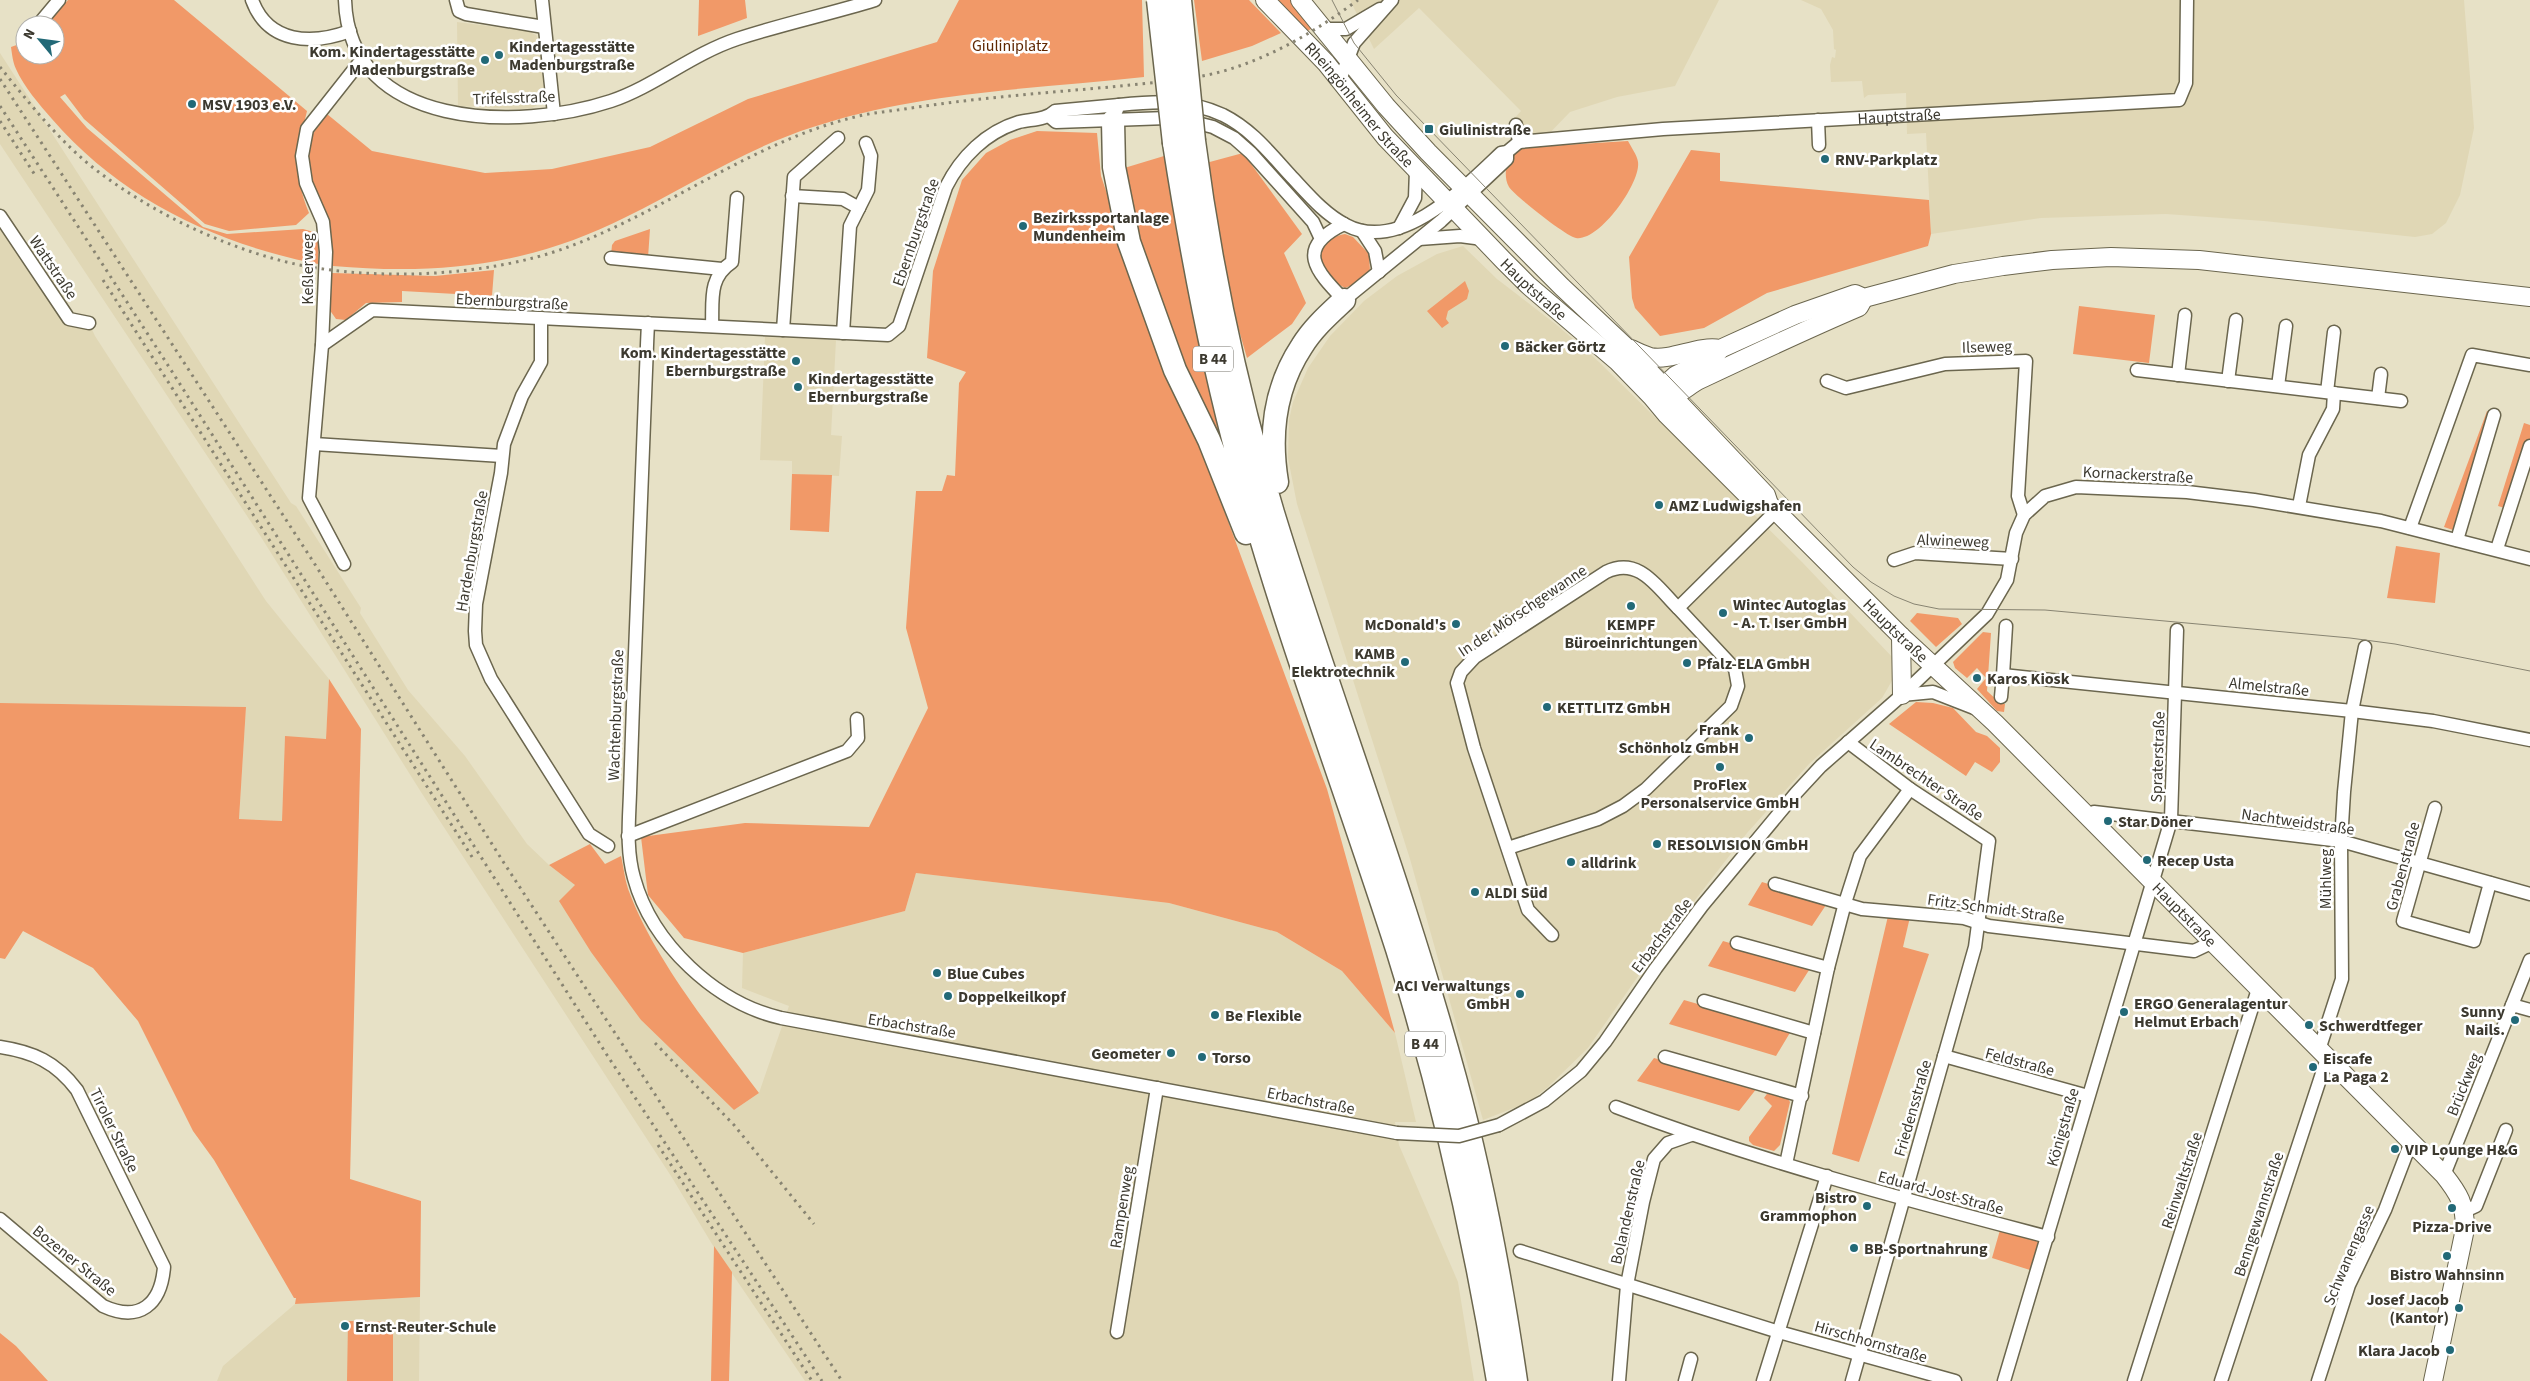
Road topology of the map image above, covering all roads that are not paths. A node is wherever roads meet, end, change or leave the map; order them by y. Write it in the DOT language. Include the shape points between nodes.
graph roads {
  1 [pos="60,0"];
  2 [pos="252,0"];
  3 [pos="345,0"];
  4 [pos="456,0"];
  5 [pos="542,0"];
  6 [pos="876,0"];
  7 [pos="1158,0"];
  8 [pos="1180,0"];
  9 [pos="1265,0"];
  10 [pos="1300,0"];
  11 [pos="2187,0"];
  12 [pos="1389,3"];
  13 [pos="47,15"];
  14 [pos="544,27"];
  15 [pos="1323,29"];
  16 [pos="350,31"];
  17 [pos="363,58"];
  18 [pos="1348,59"];
  19 [pos="1340,80"];
  20 [pos="1116,113"];
  21 [pos="554,114"];
  22 [pos="1049,116"];
  23 [pos="1818,120"];
  24 [pos="1516,125"];
  25 [pos="838,138"];
  26 [pos="1184,142"];
  27 [pos="1519,142"];
  28 [pos="866,143"];
  29 [pos="1819,144"];
  30 [pos="1416,170"];
  31 [pos="1467,192"];
  32 [pos="792,196"];
  33 [pos="737,198"];
  34 [pos="1450,205"];
  35 [pos="858,208"];
  36 [pos="0,216"];
  37 [pos="1344,224"];
  38 [pos="1399,228"];
  39 [pos="1362,231"];
  40 [pos="1321,239"];
  41 [pos="1419,239"];
  42 [pos="1483,239"];
  43 [pos="610,258"];
  44 [pos="722,269"];
  45 [pos="1379,272"];
  46 [pos="1864,298"];
  47 [pos="2530,298"];
  48 [pos="1344,300"];
  49 [pos="2185,315"];
  50 [pos="541,318"];
  51 [pos="2236,320"];
  52 [pos="88,323"];
  53 [pos="648,323"];
  54 [pos="712,326"];
  55 [pos="2286,326"];
  56 [pos="782,330"];
  57 [pos="2334,332"];
  58 [pos="842,333"];
  59 [pos="322,345"];
  60 [pos="1627,348"];
  61 [pos="1720,349"];
  62 [pos="2530,365"];
  63 [pos="2138,370"];
  64 [pos="2381,374"];
  65 [pos="2178,375"];
  66 [pos="1827,381"];
  67 [pos="2228,381"];
  68 [pos="2278,386"];
  69 [pos="2330,392"];
  70 [pos="1662,394"];
  71 [pos="2378,398"];
  72 [pos="2401,401"];
  73 [pos="2494,415"];
  74 [pos="314,444"];
  75 [pos="2530,446"];
  76 [pos="502,456"];
  77 [pos="2300,506"];
  78 [pos="1773,508"];
  79 [pos="2024,515"];
  80 [pos="2410,528"];
  81 [pos="2457,540"];
  82 [pos="2497,550"];
  83 [pos="1286,553"];
  84 [pos="2012,559"];
  85 [pos="2530,559"];
  86 [pos="1894,560"];
  87 [pos="344,564"];
  88 [pos="1271,570"];
  89 [pos="1678,608"];
  90 [pos="2006,626"];
  91 [pos="2177,630"];
  92 [pos="1901,636"];
  93 [pos="2365,647"];
  94 [pos="1932,666"];
  95 [pos="2002,675"];
  96 [pos="2176,693"];
  97 [pos="1902,695"];
  98 [pos="2001,697"];
  99 [pos="1981,710"];
  100 [pos="2352,711"];
  101 [pos="857,719"];
  102 [pos="2530,740"];
  103 [pos="1848,742"];
  104 [pos="1910,789"];
  105 [pos="2435,808"];
  106 [pos="2088,817"];
  107 [pos="2170,820"];
  108 [pos="628,836"];
  109 [pos="1989,841"];
  110 [pos="2341,841"];
  111 [pos="608,846"];
  112 [pos="1508,848"];
  113 [pos="2419,863"];
  114 [pos="2152,882"];
  115 [pos="2490,883"];
  116 [pos="1776,884"];
  117 [pos="2530,894"];
  118 [pos="1845,904"];
  119 [pos="1979,923"];
  120 [pos="1552,934"];
  121 [pos="2213,942"];
  122 [pos="1737,943"];
  123 [pos="2133,943"];
  124 [pos="2530,960"];
  125 [pos="1828,968"];
  126 [pos="2258,989"];
  127 [pos="1704,1001"];
  128 [pos="2512,1004"];
  129 [pos="2530,1010"];
  130 [pos="1814,1034"];
  131 [pos="0,1047"];
  132 [pos="2323,1054"];
  133 [pos="1944,1056"];
  134 [pos="1665,1057"];
  135 [pos="1157,1088"];
  136 [pos="1802,1096"];
  137 [pos="2088,1096"];
  138 [pos="1616,1107"];
  139 [pos="2506,1130"];
  140 [pos="1691,1136"];
  141 [pos="2411,1142"];
  142 [pos="1786,1164"];
  143 [pos="2444,1175"];
  144 [pos="1827,1176"];
  145 [pos="1904,1199"];
  146 [pos="2465,1212"];
  147 [pos="0,1219"];
  148 [pos="2048,1237"];
  149 [pos="1520,1251"];
  150 [pos="164,1266"];
  151 [pos="1627,1285"];
  152 [pos="1117,1332"];
  153 [pos="1779,1332"];
  154 [pos="1859,1354"];
  155 [pos="1691,1359"];
  156 [pos="1498,1381"];
  157 [pos="1516,1381"];
  158 [pos="1619,1381"];
  159 [pos="1686,1381"];
  160 [pos="1763,1381"];
  161 [pos="1852,1381"];
  162 [pos="1955,1381"];
  163 [pos="2004,1381"];
  164 [pos="2134,1381"];
  165 [pos="2221,1381"];
  166 [pos="2318,1381"];
  167 [pos="2433,1381"];
  1 -- 13 [label="street"];
  2 -- 16 [label="street" via="267,23 298,39 314,41"];
  3 -- 16 [label="street, Trifelsstraße"];
  4 -- 14 [label="street" via="459,11 466,14"];
  5 -- 14 [label="street"];
  6 -- 21 [label="street, Trifelsstraße" via="736,39 689,60 632,92 610,101"];
  7 -- 26 [label="highway, B 44, bridge"];
  8 -- 26 [label="highway, B 44, bridge"];
  9 -- 19 [label="main road, Rheingönheimer Straße"];
  10 -- 15 [label="main road, Hauptstraße"];
  11 -- 23 [label="street, Hauptstraße" via="2186,83 2179,100"];
  12 -- 15 [label="street" via="1346,29"];
  12 -- 18 [label="street" via="1358,37"];
  14 -- 21 [label="street"];
  15 -- 18 [label="main road, Hauptstraße"];
  16 -- 17 [label="street, Trifelsstraße"];
  17 -- 21 [label="street, Trifelsstraße" via="394,90 422,106 461,115"];
  17 -- 59 [label="street, Keßlerweg" via="307,129 302,156 306,183 323,222 326,252"];
  18 -- 19 [label="street"];
  18 -- 31 [label="main road, Hauptstraße" via="1407,129"];
  19 -- 30 [label="main road, Rheingönheimer Straße"];
  20 -- 22 [label="street, Ebernburgstraße" via="1055,111"];
  20 -- 22 [label="street, Ebernburgstraße" via="1056,122"];
  20 -- 37 [label="street, Ebernburgstraße" via="1175,101 1224,116 1262,142 1316,203"];
  20 -- 40 [label="street, Ebernburgstraße" via="1176,118 1225,133 1251,152 1313,222"];
  20 -- 88 [label="highway" via="1114,167 1134,258 1175,370 1212,447 1254,558"];
  22 -- 58 [label="street, Ebernburgstraße" via="1000,130 977,146 958,167 946,188 899,326 888,334"];
  23 -- 27 [label="street, Hauptstraße"];
  23 -- 29 [label="street"];
  24 -- 27 [label="street"];
  25 -- 32 [label="street" via="794,177"];
  26 -- 83 [label="highway, B 44" via="1234,361"];
  26 -- 88 [label="highway, B 44" via="1190,241 1216,371"];
  27 -- 31 [label="street" via="1507,152 1500,153"];
  28 -- 35 [label="street" via="871,156 868,190"];
  30 -- 34 [label="main road, Rheingönheimer Straße"];
  30 -- 38 [label="street" via="1415,198"];
  31 -- 34 [label="street, Ebernburgstraße"];
  31 -- 60 [label="main road, Hauptstraße"];
  32 -- 35 [label="street" via="843,199"];
  32 -- 56 [label="street"];
  33 -- 44 [label="street" via="732,262"];
  34 -- 38 [label="street, Ebernburgstraße"];
  34 -- 41 [label="street"];
  34 -- 42 [label="main road, Hauptstraße"];
  35 -- 58 [label="street" via="850,226"];
  36 -- 52 [label="street, Wattstraße" via="69,319"];
  37 -- 39 [label="street, Ebernburgstraße"];
  37 -- 40 [label="street"];
  38 -- 39 [label="street, Ebernburgstraße" via="1385,232"];
  39 -- 45 [label="street" via="1374,251"];
  40 -- 48 [label="street" via="1314,258 1318,273"];
  41 -- 42 [label="street" via="1460,236"];
  41 -- 45 [label="street"];
  42 -- 70 [label="main road, Hauptstraße" via="1528,285"];
  43 -- 44 [label="street"];
  44 -- 54 [label="street" via="714,281"];
  45 -- 48 [label="street"];
  46 -- 47 [label="main road" via="1973,271 2052,260 2111,257 2199,260"];
  46 -- 61 [label="main road" via="1855,294 1795,315"];
  46 -- 70 [label="main road" via="1859,307"];
  48 -- 83 [label="highway" via="1302,346 1276,409 1273,445"];
  49 -- 65 [label="street"];
  50 -- 53 [label="street, Ebernburgstraße"];
  50 -- 59 [label="street, Ebernburgstraße" via="372,310"];
  50 -- 76 [label="street, Hardenburgstraße" via="540,362 508,428"];
  51 -- 67 [label="street"];
  53 -- 54 [label="street, Ebernburgstraße"];
  53 -- 108 [label="street, Wachtenburgstraße"];
  54 -- 56 [label="street, Ebernburgstraße"];
  55 -- 68 [label="street"];
  56 -- 58 [label="street, Ebernburgstraße"];
  57 -- 69 [label="street"];
  59 -- 74 [label="street, Keßlerweg"];
  60 -- 61 [label="main road" via="1651,357 1678,355 1710,347"];
  60 -- 70 [label="main road, Hauptstraße"];
  61 -- 70 [label="main road" via="1715,356 1684,371"];
  62 -- 80 [label="street" via="2472,355"];
  63 -- 65 [label="street"];
  64 -- 71 [label="street"];
  65 -- 67 [label="street"];
  66 -- 79 [label="street, Ilseweg" via="1846,388 1945,364 2026,361 2018,496"];
  67 -- 68 [label="street"];
  68 -- 69 [label="street"];
  69 -- 71 [label="street"];
  69 -- 77 [label="street" via="2333,409 2309,456"];
  70 -- 78 [label="main road, Hauptstraße" via="1766,494"];
  70 -- 78 [label="main road, Hauptstraße" via="1667,415 1752,500"];
  71 -- 72 [label="street"];
  73 -- 81 [label="street"];
  74 -- 76 [label="street"];
  74 -- 87 [label="street, Keßlerweg" via="309,498"];
  75 -- 82 [label="street"];
  76 -- 111 [label="street, Hardenburgstraße" via="476,604 476,645 491,679 589,834"];
  77 -- 79 [label="street, Kornackerstraße" via="2187,492 2076,487 2045,496"];
  77 -- 80 [label="street, Kornackerstraße"];
  78 -- 89 [label="street"];
  78 -- 92 [label="main road, Hauptstraße"];
  79 -- 84 [label="street, Kornackerstraße" via="2016,533"];
  80 -- 81 [label="street, Kornackerstraße"];
  81 -- 82 [label="street, Kornackerstraße"];
  82 -- 85 [label="street, Kornackerstraße"];
  83 -- 157 [label="highway, B 44" via="1408,923 1455,1079 1504,1300"];
  84 -- 86 [label="street, Alwineweg" via="1915,553"];
  84 -- 94 [label="street, Kornackerstraße" via="2007,580 1991,609"];
  88 -- 156 [label="highway, B 44" via="1397,949 1431,1062 1486,1306"];
  89 -- 112 [label="street, In der Mörschgewanne" via="1735,669 1738,686 1731,706 1646,789 1623,806 1598,819"];
  89 -- 112 [label="street, In der Mörschgewanne" via="1641,572 1629,566 1618,567 1475,657 1460,672 1458,690"];
  90 -- 95 [label="street"];
  91 -- 96 [label="street, Spraterstraße"];
  92 -- 94 [label="main road, Hauptstraße"];
  92 -- 97 [label="main road"];
  93 -- 100 [label="street, Mühlweg"];
  94 -- 97 [label="street, Erbachstraße"];
  94 -- 99 [label="main road, Hauptstraße"];
  95 -- 96 [label="street, Almelstraße"];
  95 -- 98 [label="street"];
  96 -- 100 [label="street, Almelstraße"];
  96 -- 107 [label="street, Spraterstraße"];
  97 -- 99 [label="street" via="1933,692"];
  97 -- 103 [label="street, Erbachstraße"];
  99 -- 106 [label="main road, Hauptstraße"];
  100 -- 102 [label="street, Almelstraße" via="2433,721"];
  100 -- 110 [label="street, Mühlweg"];
  101 -- 108 [label="street" via="858,738 847,751"];
  103 -- 104 [label="street, Lambrechter Straße"];
  103 -- 135 [label="street, Erbachstraße, bridge" via="1796,793 1747,850 1656,968 1593,1057 1544,1102 1499,1125 1459,1136 1397,1133"];
  104 -- 109 [label="street, Lambrechter Straße"];
  104 -- 118 [label="street" via="1860,856"];
  105 -- 113 [label="street, Grabenstraße"];
  106 -- 107 [label="street, Nachtweidstraße" via="2094,812"];
  106 -- 114 [label="main road, Hauptstraße"];
  107 -- 110 [label="street, Nachtweidstraße"];
  107 -- 114 [label="street, Spraterstraße"];
  108 -- 135 [label="street, Erbachstraße" via="630,862 638,890 660,930 699,976 739,1004 781,1018"];
  109 -- 119 [label="street, Friedensstraße"];
  110 -- 113 [label="street, Nachtweidstraße"];
  110 -- 132 [label="street, Mühlweg" via="2342,979"];
  112 -- 120 [label="street, In der Mörschgewanne" via="1528,910"];
  113 -- 115 [label="street, Nachtweidstraße"];
  113 -- 115 [label="street, Grabenstraße" via="2403,921 2412,924 2474,941"];
  114 -- 121 [label="main road, Hauptstraße"];
  114 -- 123 [label="street, Königstraße"];
  115 -- 117 [label="street, Nachtweidstraße"];
  116 -- 118 [label="street, Fritz-Schmidt-Straße"];
  118 -- 119 [label="street, Fritz-Schmidt-Straße" via="1964,918"];
  118 -- 125 [label="street"];
  119 -- 123 [label="street, Fritz-Schmidt-Straße"];
  119 -- 133 [label="street, Friedensstraße"];
  121 -- 123 [label="street, Fritz-Schmidt-Straße" via="2194,951"];
  121 -- 126 [label="main road, Hauptstraße"];
  122 -- 125 [label="street"];
  123 -- 137 [label="street, Königstraße"];
  124 -- 128 [label="street, Brückweg"];
  125 -- 130 [label="street"];
  126 -- 132 [label="main road, Hauptstraße"];
  126 -- 164 [label="street, Reinwaltstraße"];
  127 -- 130 [label="street"];
  128 -- 129 [label="street"];
  128 -- 143 [label="street, Brückweg"];
  130 -- 136 [label="street"];
  131 -- 150 [label="street, Tiroler Straße" via="42,1058 61,1071 77,1090"];
  132 -- 141 [label="main road, Hauptstraße"];
  132 -- 165 [label="street, Benngewannstraße"];
  133 -- 137 [label="street, Feldstraße"];
  133 -- 145 [label="street, Friedensstraße"];
  134 -- 136 [label="street"];
  135 -- 152 [label="street, Rampenweg"];
  136 -- 142 [label="street"];
  137 -- 148 [label="street, Königstraße"];
  138 -- 140 [label="street, Eduard-Jost-Straße"];
  139 -- 146 [label="street" via="2476,1206"];
  140 -- 142 [label="street, Eduard-Jost-Straße"];
  140 -- 151 [label="street, Bolandenstraße" via="1668,1143 1654,1159"];
  141 -- 143 [label="main road, Hauptstraße"];
  141 -- 166 [label="street, Schwanengasse" via="2385,1210 2349,1285"];
  142 -- 144 [label="street, Eduard-Jost-Straße"];
  143 -- 146 [label="main road, Hauptstraße" via="2458,1194"];
  144 -- 145 [label="street, Eduard-Jost-Straße"];
  144 -- 153 [label="street"];
  145 -- 148 [label="street, Eduard-Jost-Straße"];
  145 -- 154 [label="street, Friedensstraße"];
  146 -- 167 [label="main road, Hauptstraße" via="2462,1250"];
  147 -- 150 [label="street, Bozener Straße" via="103,1306 118,1313 134,1313 155,1299 162,1286"];
  148 -- 163 [label="street, Königstraße"];
  149 -- 151 [label="street, Bolandenstraße"];
  151 -- 153 [label="street, Hirschhornstraße"];
  151 -- 158 [label="street, Bolandenstraße"];
  153 -- 154 [label="street, Hirschhornstraße"];
  153 -- 160 [label="street"];
  154 -- 161 [label="street, Friedensstraße"];
  154 -- 162 [label="street, Hirschhornstraße"];
  155 -- 159 [label="street"];
}
